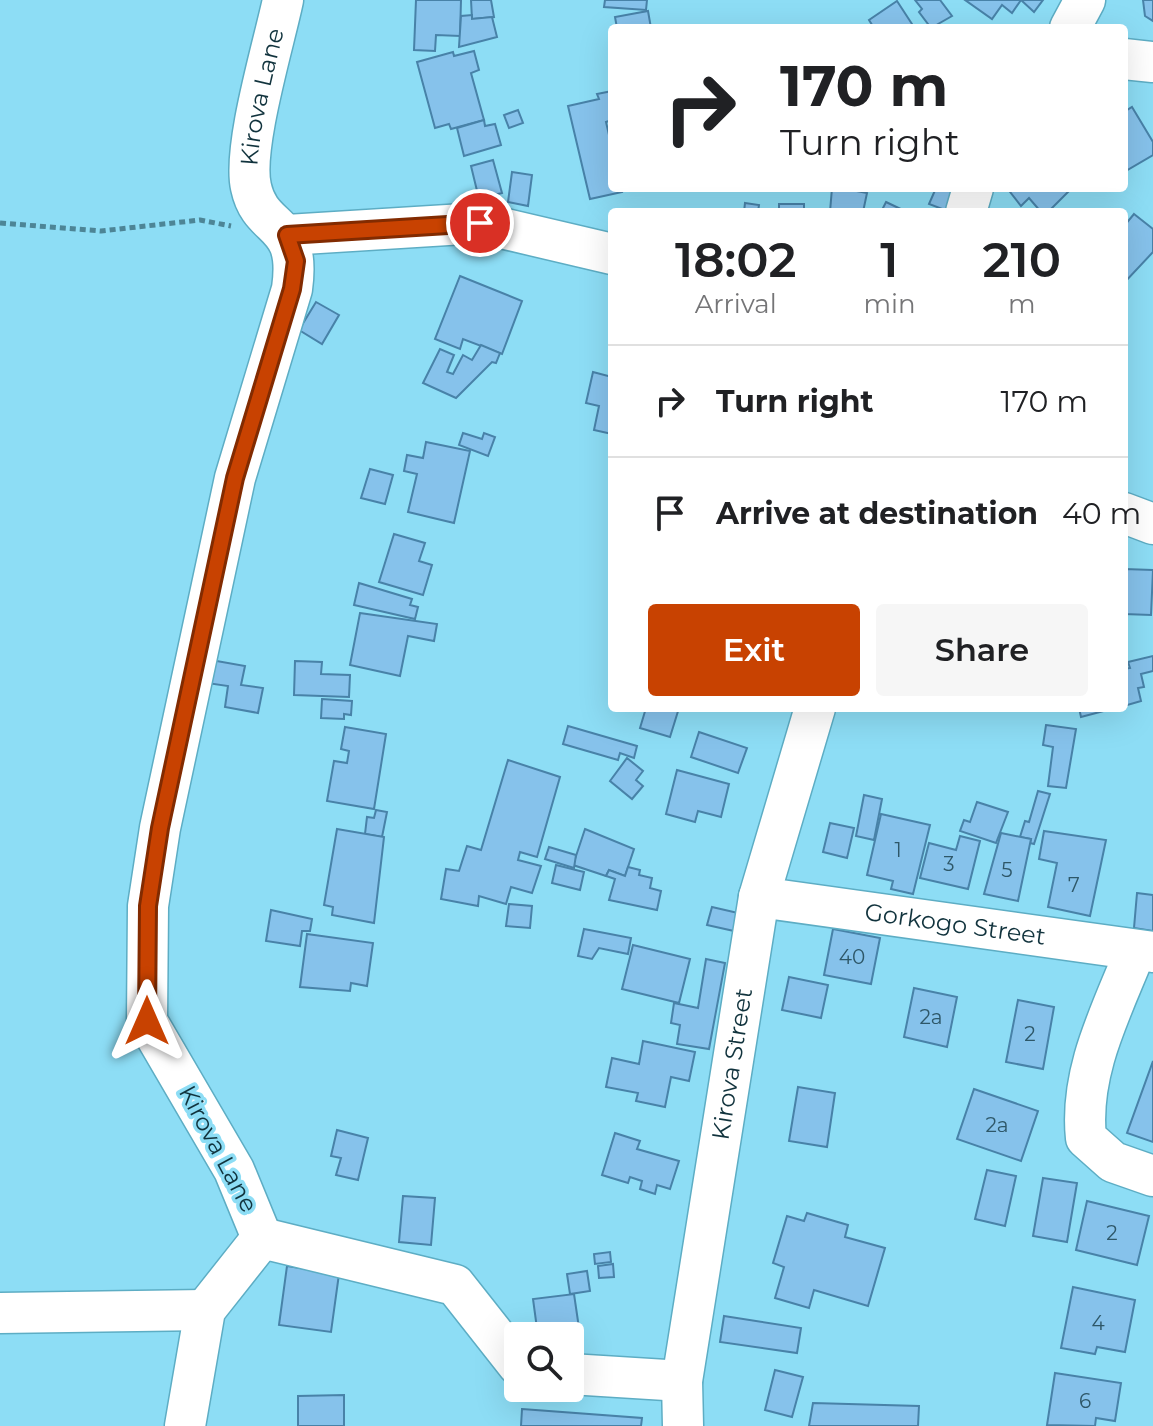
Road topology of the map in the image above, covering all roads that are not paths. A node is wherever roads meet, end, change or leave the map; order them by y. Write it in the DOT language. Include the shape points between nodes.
graph roads {
  1 [pos="283,0"];
  2 [pos="1085,0"];
  3 [pos="1072,24"];
  4 [pos="1128,59"];
  5 [pos="1153,62"];
  6 [pos="287,235"];
  7 [pos="608,253"];
  8 [pos="1128,515"];
  9 [pos="1153,524"];
  10 [pos="814,712"];
  11 [pos="759,897"];
  12 [pos="1144,952"];
  13 [pos="1153,1176"];
  14 [pos="262,1238"];
  15 [pos="205,1310"];
  16 [pos="0,1313"];
  17 [pos="504,1347"];
  18 [pos="584,1375"];
  19 [pos="682,1381"];
  20 [pos="185,1426"];
  21 [pos="683,1426"];
  1 -- 6 [label="street, Kirova Lane" via="255,123 250,185 259,207"];
  2 -- 3 [label="street"];
  4 -- 5 [label="street"];
  6 -- 7 [label="street" via="480,223"];
  6 -- 14 [label="street, Kirova Lane" via="296,261 292,289 235,478 148,906 147,1021 234,1170"];
  8 -- 9 [label="street"];
  10 -- 11 [label="street, Kirova Street"];
  11 -- 12 [label="street, Gorkogo Street"];
  11 -- 19 [label="street, Kirova Street"];
  12 -- 13 [label="street" via="1097,1046 1083,1104 1086,1138 1113,1162"];
  14 -- 15 [label="street"];
  14 -- 17 [label="street" via="455,1285"];
  15 -- 16 [label="street"];
  15 -- 20 [label="street"];
  18 -- 19 [label="street"];
  19 -- 21 [label="street, Kirova Street"];
}
